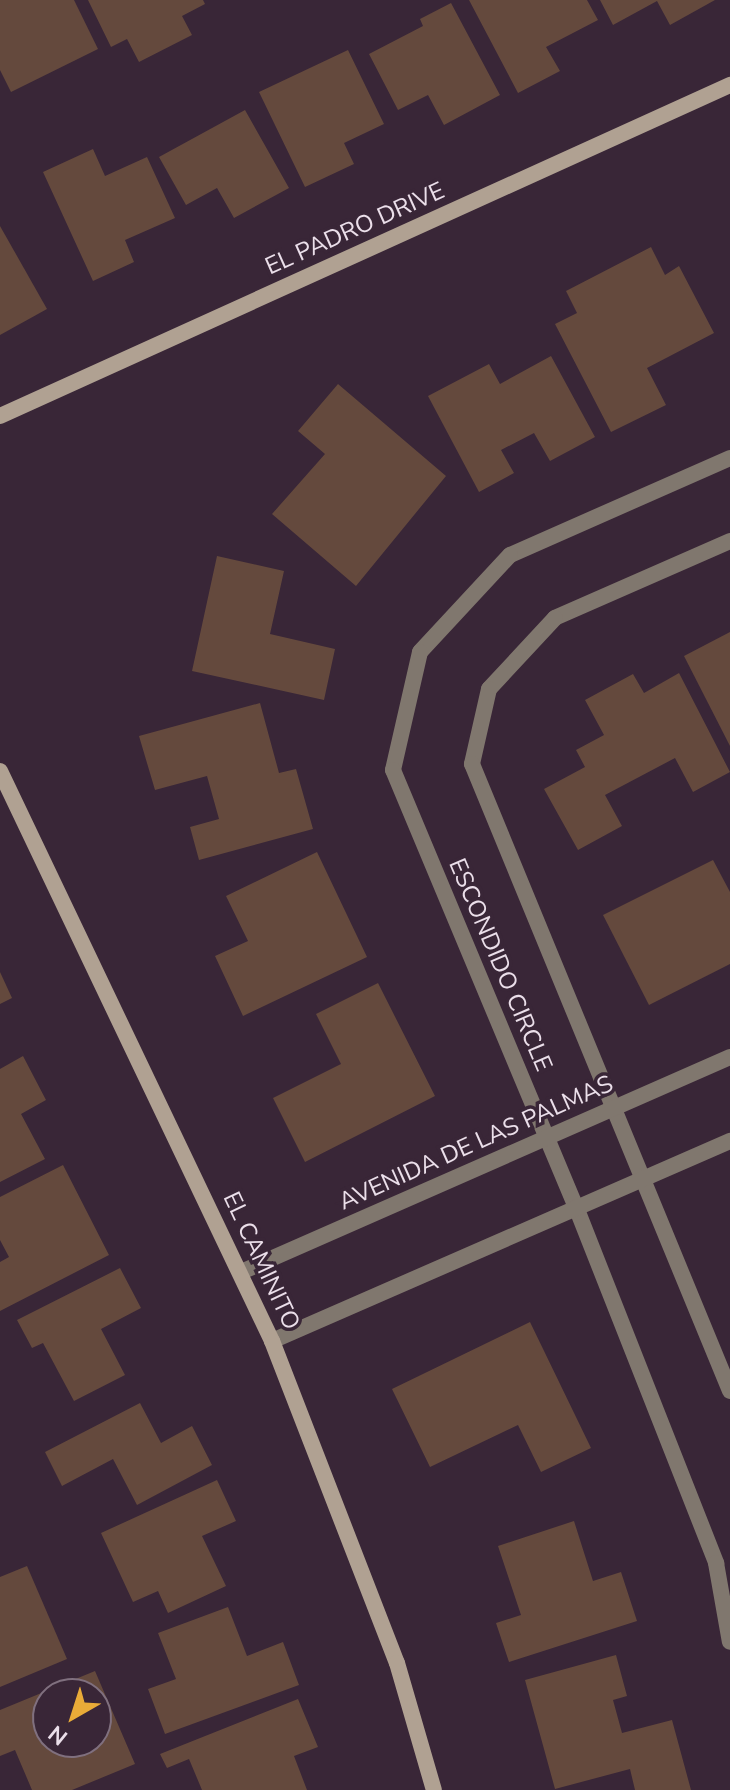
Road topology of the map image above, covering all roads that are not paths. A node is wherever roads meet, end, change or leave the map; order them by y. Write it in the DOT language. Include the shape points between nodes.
graph roads {
  1 [pos="730,85"];
  2 [pos="0,416"];
  3 [pos="730,458"];
  4 [pos="730,541"];
  5 [pos="0,771"];
  6 [pos="3,789"];
  7 [pos="730,1057"];
  8 [pos="616,1108"];
  9 [pos="546,1137"];
  10 [pos="730,1141"];
  11 [pos="647,1178"];
  12 [pos="576,1207"];
  13 [pos="241,1272"];
  14 [pos="272,1341"];
  15 [pos="730,1391"];
  16 [pos="730,1642"];
  17 [pos="434,1790"];
  1 -- 2 [label="street, EL PADRO DRIVE"];
  3 -- 9 [label="street, ESCONDIDO CIRCLE" via="510,555 420,652 393,770"];
  4 -- 8 [label="street" via="555,618 489,689 472,764"];
  5 -- 6 [label="street, EL CAMINITO"];
  6 -- 13 [label="street, EL CAMINITO"];
  7 -- 8 [label="street, AVENIDA DE LAS PALMAS"];
  8 -- 9 [label="street, AVENIDA DE LAS PALMAS"];
  8 -- 11 [label="street"];
  9 -- 12 [label="street, ESCONDIDO CIRCLE"];
  9 -- 13 [label="street, AVENIDA DE LAS PALMAS"];
  10 -- 11 [label="street"];
  11 -- 12 [label="street"];
  11 -- 15 [label="street"];
  12 -- 14 [label="street"];
  12 -- 16 [label="street, ESCONDIDO CIRCLE" via="716,1563"];
  13 -- 14 [label="street, EL CAMINITO"];
  14 -- 17 [label="street, EL CAMINITO" via="397,1663"];
}
